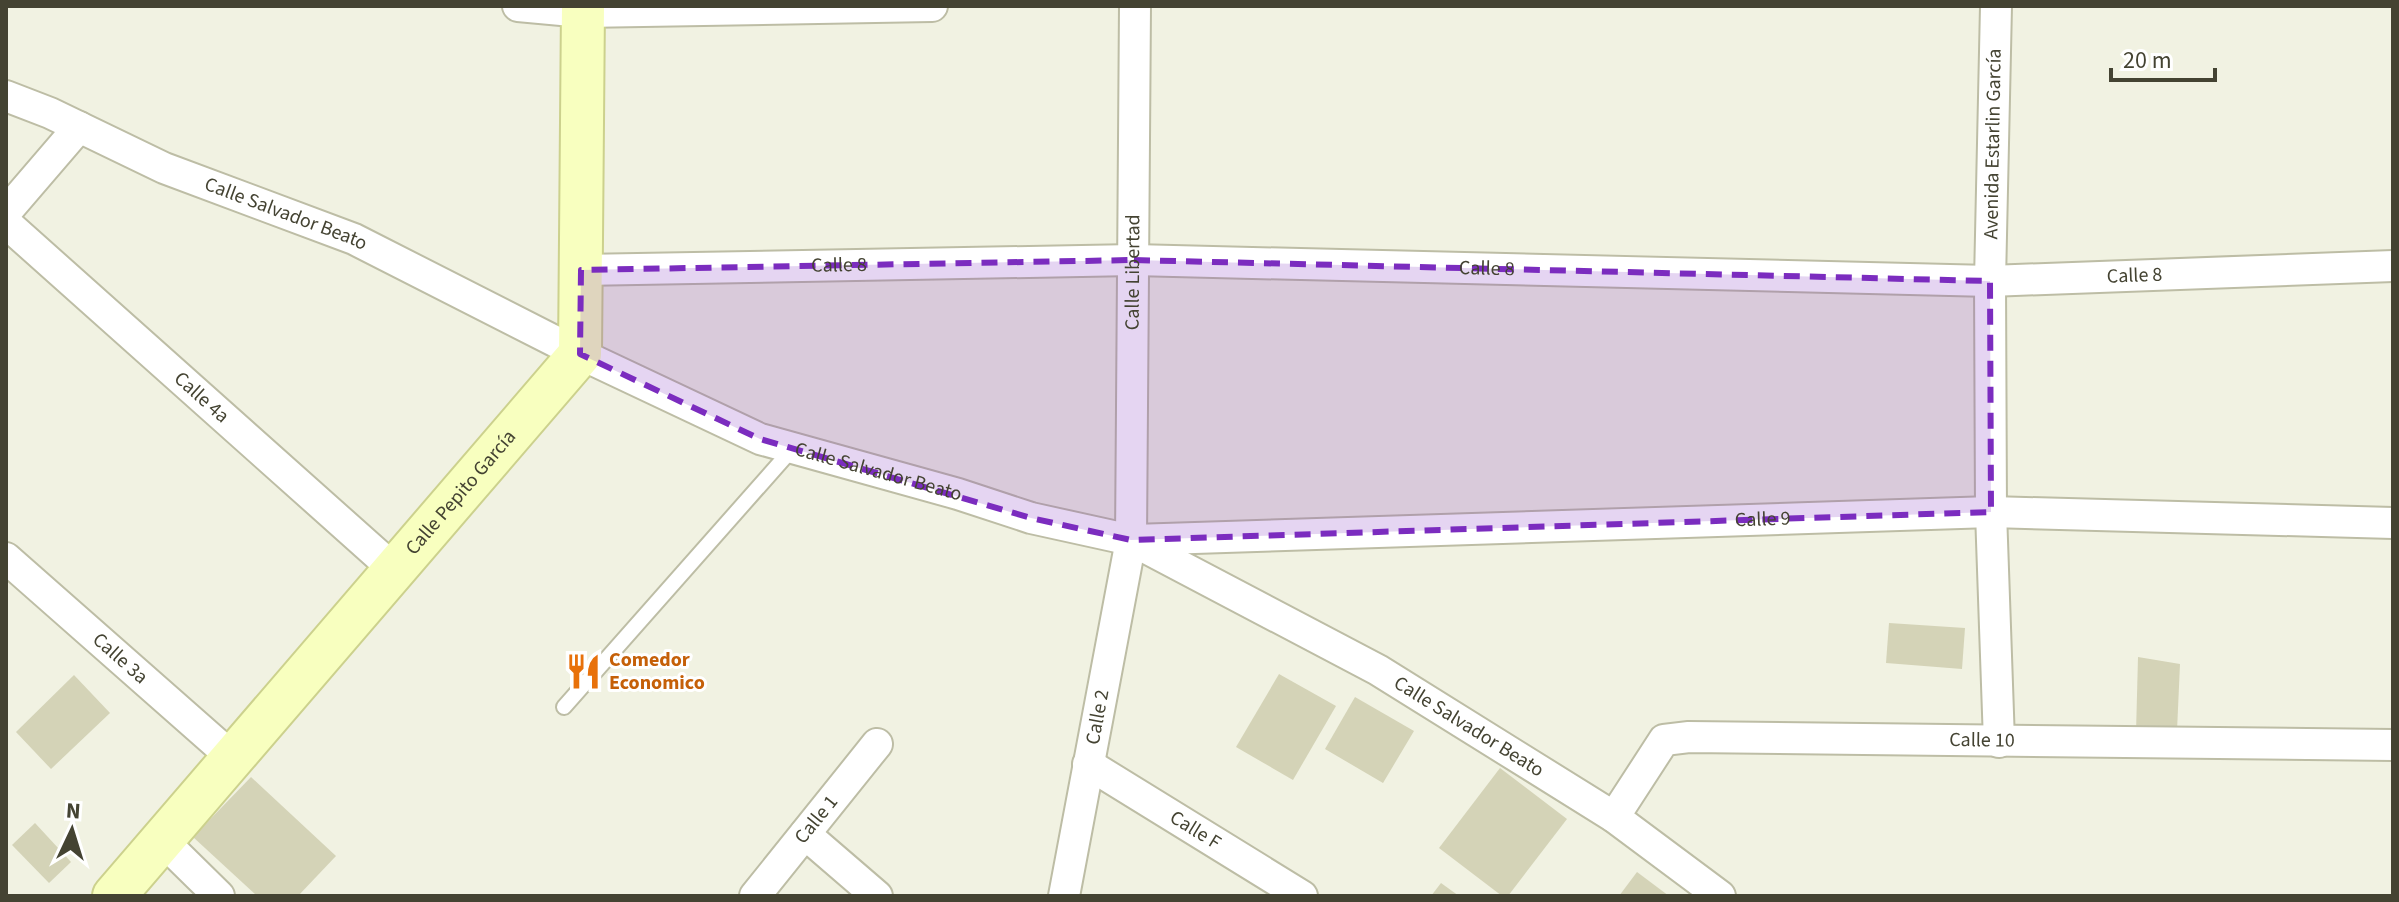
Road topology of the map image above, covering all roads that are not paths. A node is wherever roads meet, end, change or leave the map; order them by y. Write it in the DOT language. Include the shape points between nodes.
graph roads {
  1 [pos="518,6"];
  2 [pos="932,6"];
  3 [pos="1135,6"];
  4 [pos="1996,6"];
  5 [pos="583,9"];
  6 [pos="6,96"];
  7 [pos="79,127"];
  8 [pos="6,212"];
  9 [pos="6,223"];
  10 [pos="1134,260"];
  11 [pos="2393,266"];
  12 [pos="581,270"];
  13 [pos="1990,281"];
  14 [pos="580,354"];
  15 [pos="793,448"];
  16 [pos="1991,512"];
  17 [pos="2393,523"];
  18 [pos="1131,540"];
  19 [pos="6,558"];
  20 [pos="396,571"];
  21 [pos="564,707"];
  22 [pos="1999,742"];
  23 [pos="877,744"];
  24 [pos="2393,745"];
  25 [pos="233,758"];
  26 [pos="1088,764"];
  27 [pos="1614,817"];
  28 [pos="805,834"];
  29 [pos="162,840"];
  30 [pos="114,896"];
  31 [pos="219,896"];
  32 [pos="755,896"];
  33 [pos="877,896"];
  34 [pos="1064,896"];
  35 [pos="1302,896"];
  36 [pos="1720,896"];
  1 -- 5 [label="street"];
  2 -- 5 [label="street"];
  3 -- 10 [label="street, Calle Libertad"];
  4 -- 13 [label="street, Avenida Estarlin García"];
  5 -- 12 [label="street"];
  6 -- 7 [label="street, Calle Salvador Beato"];
  7 -- 8 [label="street"];
  7 -- 14 [label="street, Calle Salvador Beato" via="164,168 354,239"];
  9 -- 20 [label="street, Calle 4a"];
  10 -- 12 [label="street, Calle 8"];
  10 -- 13 [label="street, Calle 8"];
  10 -- 18 [label="street, Calle Libertad"];
  11 -- 13 [label="street, Calle 8"];
  12 -- 14 [label="street"];
  13 -- 16 [label="street, Avenida Estarlin García"];
  14 -- 15 [label="street, Calle Salvador Beato" via="760,439"];
  14 -- 20 [label="street, Calle Pepito García"];
  15 -- 18 [label="street, Calle Salvador Beato" via="1031,518"];
  15 -- 21 [label="lane"];
  16 -- 17 [label="street, Calle 9"];
  16 -- 18 [label="street, Calle 9"];
  16 -- 22 [label="street, Avenida Estarlin García"];
  18 -- 26 [label="street, Calle 2"];
  18 -- 27 [label="street, Calle Salvador Beato" via="1378,670"];
  19 -- 25 [label="street, Calle 3a"];
  20 -- 25 [label="street, Calle Pepito García"];
  22 -- 24 [label="street, Calle 10"];
  22 -- 27 [label="street, Calle 10" via="1664,740"];
  23 -- 28 [label="street, Calle 1"];
  25 -- 29 [label="street, Calle Pepito García"];
  26 -- 34 [label="street, Calle 2"];
  26 -- 35 [label="street, Calle F"];
  27 -- 36 [label="street, Calle Salvador Beato"];
  28 -- 32 [label="street, Calle 1"];
  28 -- 33 [label="street"];
  29 -- 30 [label="street, Calle Pepito García"];
  29 -- 31 [label="street"];
}
